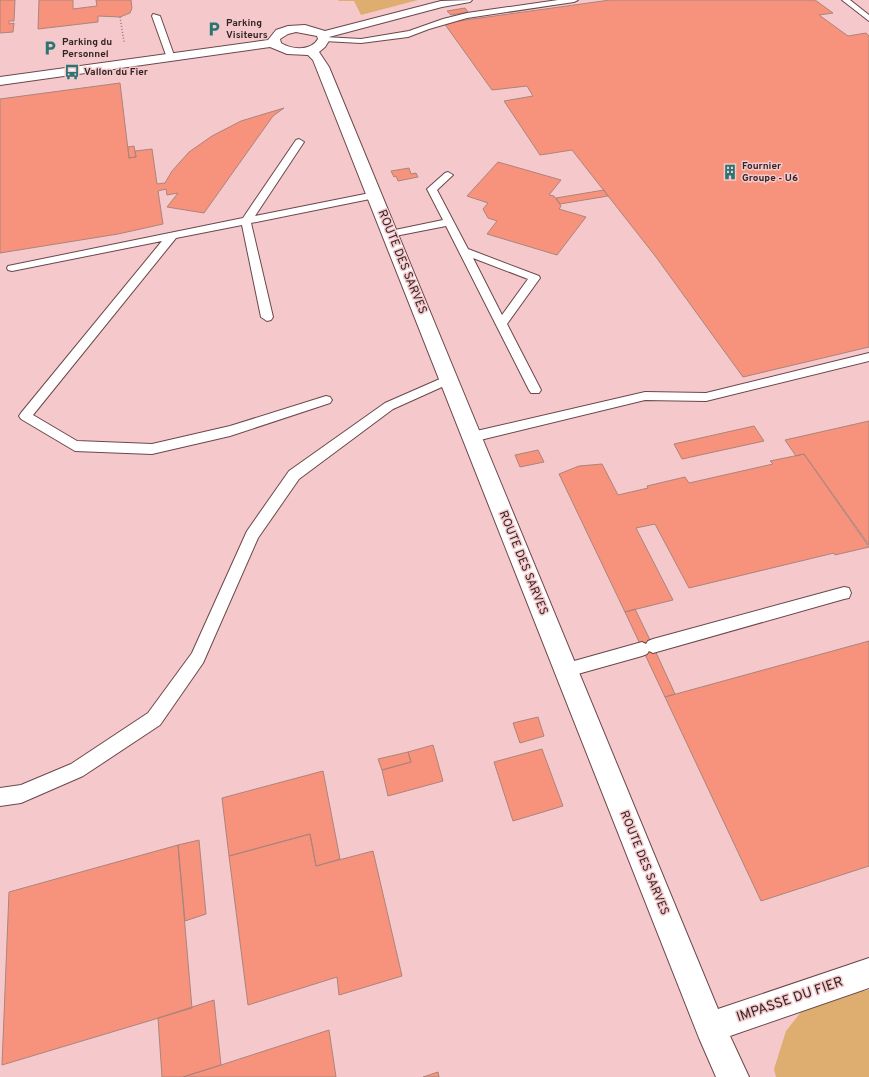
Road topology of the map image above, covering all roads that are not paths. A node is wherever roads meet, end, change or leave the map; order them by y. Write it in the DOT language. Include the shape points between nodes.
graph roads {
  1 [pos="466,0"];
  2 [pos="574,0"];
  3 [pos="846,0"];
  4 [pos="156,16"];
  5 [pos="869,19"];
  6 [pos="448,28"];
  7 [pos="408,34"];
  8 [pos="324,37"];
  9 [pos="274,43"];
  10 [pos="310,50"];
  11 [pos="171,58"];
  12 [pos="0,81"];
  13 [pos="299,142"];
  14 [pos="448,175"];
  15 [pos="374,195"];
  16 [pos="246,222"];
  17 [pos="449,222"];
  18 [pos="390,234"];
  19 [pos="172,236"];
  20 [pos="464,251"];
  21 [pos="12,268"];
  22 [pos="267,317"];
  23 [pos="502,323"];
  24 [pos="869,357"];
  25 [pos="449,379"];
  26 [pos="535,390"];
  27 [pos="326,400"];
  28 [pos="472,437"];
  29 [pos="844,593"];
  30 [pos="567,670"];
  31 [pos="0,797"];
  32 [pos="869,972"];
  33 [pos="710,1026"];
  34 [pos="734,1077"];
  1 -- 8 [label="street" via="441,4"];
  2 -- 7 [label="lane" via="458,17 426,25"];
  3 -- 5 [label="lane"];
  4 -- 11 [label="lane"];
  6 -- 7 [label="lane"];
  7 -- 8 [label="lane" via="361,41"];
  8 -- 9 [label="street" via="310,29 294,29 280,33 274,39"];
  8 -- 10 [label="street" via="322,44"];
  9 -- 10 [label="street" via="278,48 287,51"];
  9 -- 11 [label="street"];
  10 -- 15 [label="street, ROUTE DES SARVES" via="323,67"];
  11 -- 12 [label="street"];
  13 -- 16 [label="lane"];
  14 -- 17 [label="lane" via="432,189"];
  15 -- 16 [label="lane"];
  15 -- 18 [label="street, ROUTE DES SARVES"];
  16 -- 19 [label="lane"];
  16 -- 22 [label="lane"];
  17 -- 18 [label="lane"];
  17 -- 20 [label="lane"];
  18 -- 25 [label="street, ROUTE DES SARVES"];
  19 -- 21 [label="lane"];
  19 -- 27 [label="lane" via="25,416 75,446 152,449 230,431"];
  20 -- 23 [label="lane"];
  20 -- 23 [label="lane" via="535,278"];
  23 -- 26 [label="lane"];
  24 -- 28 [label="lane" via="706,397 645,396"];
  25 -- 28 [label="street, ROUTE DES SARVES"];
  25 -- 31 [label="lane" via="390,406 294,475 252,535 198,658 154,719 77,770 21,794"];
  28 -- 30 [label="street, ROUTE DES SARVES"];
  29 -- 30 [label="lane"];
  30 -- 33 [label="street, ROUTE DES SARVES"];
  32 -- 33 [label="street, IMPASSE DU FIER"];
  33 -- 34 [label="street, ROUTE DES SARVES"];
}
